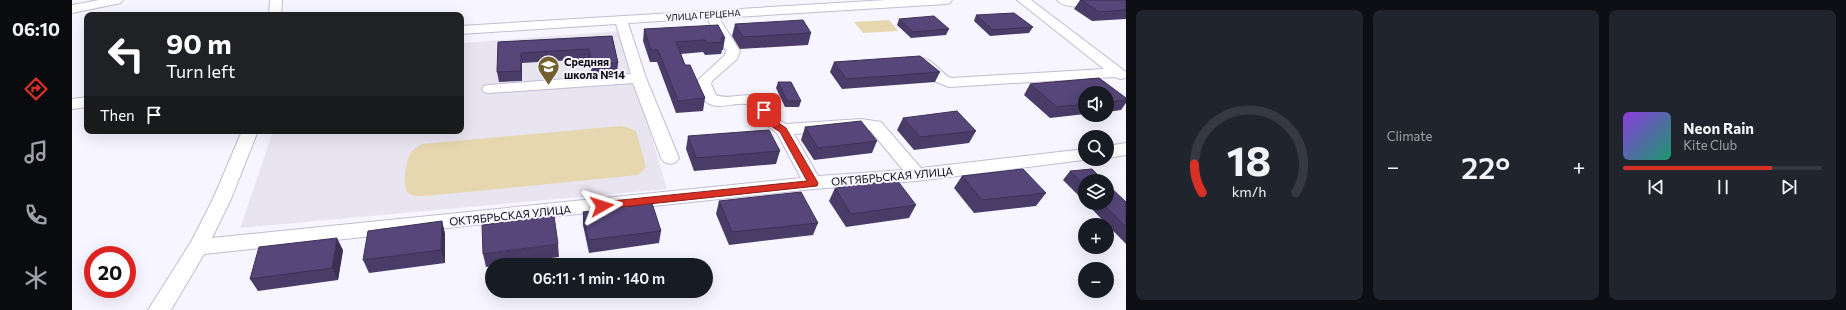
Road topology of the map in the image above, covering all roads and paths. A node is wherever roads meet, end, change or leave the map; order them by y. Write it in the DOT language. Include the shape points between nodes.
graph roads {
  1 [pos="117,0"];
  2 [pos="276,0"];
  3 [pos="946,0"];
  4 [pos="1024,0"];
  5 [pos="1063,0"];
  6 [pos="1122,0"];
  7 [pos="72,9"];
  8 [pos="276,12"];
  9 [pos="711,14"];
  10 [pos="621,20"];
  11 [pos="464,30"];
  12 [pos="912,56"];
  13 [pos="1121,75"];
  14 [pos="640,78"];
  15 [pos="489,89"];
  16 [pos="84,102"];
  17 [pos="72,104"];
  18 [pos="783,130"];
  19 [pos="249,134"];
  20 [pos="1126,149"];
  21 [pos="1114,151"];
  22 [pos="1078,156"];
  23 [pos="670,158"];
  24 [pos="917,174"];
  25 [pos="813,183"];
  26 [pos="198,247"];
  27 [pos="159,310"];
  1 -- 7 [label="street"];
  2 -- 8 [label="street"];
  3 -- 9 [label="street, УЛИЦА ГЕРЦЕНА"];
  4 -- 13 [label="street"];
  5 -- 6 [label="street" via="1072,4"];
  9 -- 10 [label="street, УЛИЦА ГЕРЦЕНА"];
  9 -- 18 [label="street" via="733,51 732,56 705,80 704,84 710,98 722,102 754,100 760,104 774,124"];
  10 -- 11 [label="street, УЛИЦА ГЕРЦЕНА"];
  10 -- 14 [label="street"];
  12 -- 13 [label="street" via="949,83"];
  14 -- 15 [label="street"];
  14 -- 23 [label="street"];
  16 -- 17 [label="street"];
  18 -- 24 [label="street" via="861,124 875,126"];
  18 -- 25 [label="street"];
  19 -- 26 [label="street" via="222,199"];
  20 -- 21 [label="street"];
  22 -- 24 [label="street, ОКТЯБРЬСКАЯ УЛИЦА"];
  24 -- 25 [label="street, ОКТЯБРЬСКАЯ УЛИЦА"];
  25 -- 26 [label="street, ОКТЯБРЬСКАЯ УЛИЦА"];
  26 -- 27 [label="street"];
}
